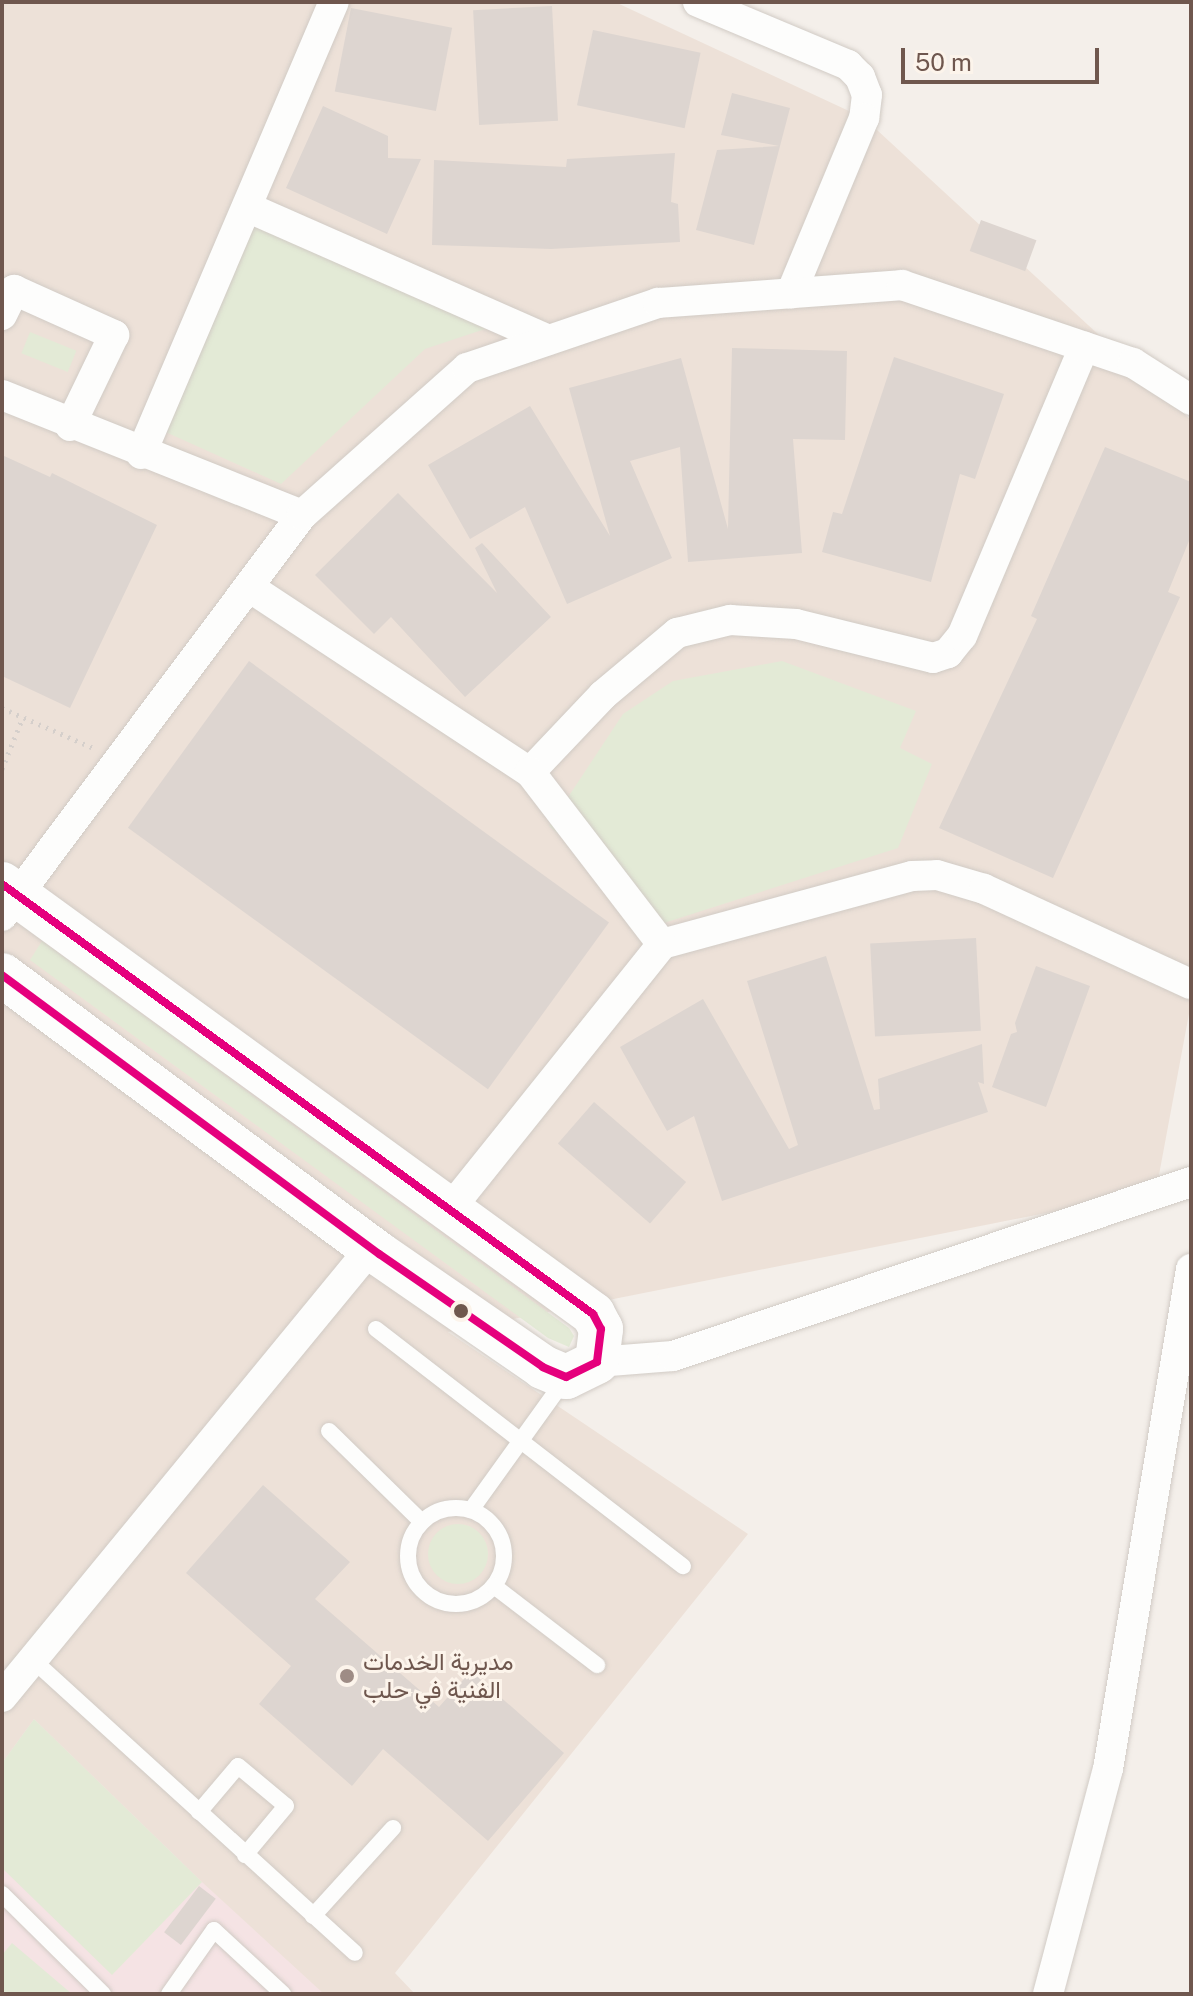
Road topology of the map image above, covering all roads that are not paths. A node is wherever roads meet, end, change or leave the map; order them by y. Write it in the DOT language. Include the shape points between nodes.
graph roads {
  1 [pos="334,2"];
  2 [pos="698,2"];
  3 [pos="247,207"];
  4 [pos="791,293"];
  5 [pos="2,315"];
  6 [pos="548,340"];
  7 [pos="1084,347"];
  8 [pos="2,395"];
  9 [pos="1191,400"];
  10 [pos="70,426"];
  11 [pos="141,454"];
  12 [pos="302,515"];
  13 [pos="249,587"];
  14 [pos="530,772"];
  15 [pos="7,899"];
  16 [pos="662,944"];
  17 [pos="2,975"];
  18 [pos="1191,984"];
  19 [pos="1191,1182"];
  20 [pos="450,1209"];
  21 [pos="371,1248"];
  22 [pos="1191,1269"];
  23 [pos="376,1329"];
  24 [pos="582,1370"];
  25 [pos="329,1431"];
  26 [pos="522,1438"];
  27 [pos="471,1510"];
  28 [pos="422,1522"];
  29 [pos="683,1566"];
  30 [pos="494,1586"];
  31 [pos="33,1660"];
  32 [pos="597,1665"];
  33 [pos="2,1697"];
  34 [pos="199,1812"];
  35 [pos="393,1828"];
  36 [pos="245,1855"];
  37 [pos="2,1894"];
  38 [pos="313,1916"];
  39 [pos="355,1953"];
  40 [pos="103,1994"];
  41 [pos="169,1994"];
  42 [pos="283,1994"];
  43 [pos="1048,1994"];
  1 -- 3 [label="street"];
  2 -- 4 [label="street" via="848,65 867,95 864,118"];
  3 -- 6 [label="street"];
  3 -- 11 [label="street"];
  4 -- 6 [label="street" via="658,303"];
  4 -- 7 [label="street" via="902,285"];
  5 -- 10 [label="street" via="14,290 114,335"];
  6 -- 12 [label="street" via="467,368"];
  7 -- 9 [label="street" via="1133,363"];
  7 -- 14 [label="street" via="962,636 948,653 918,657 796,624 730,620 677,633 603,695"];
  8 -- 10 [label="street"];
  10 -- 11 [label="street"];
  11 -- 12 [label="street"];
  12 -- 13 [label="street"];
  13 -- 14 [label="street"];
  13 -- 15 [label="street"];
  14 -- 16 [label="street"];
  15 -- 20 [label="street"];
  16 -- 18 [label="street" via="912,876 937,875 984,889"];
  16 -- 20 [label="street"];
  17 -- 21 [label="street"];
  19 -- 24 [label="street" via="673,1356"];
  20 -- 24 [label="street" via="593,1314 601,1329"];
  21 -- 24 [label="street" via="543,1367"];
  21 -- 31 [label="street"];
  22 -- 43 [label="street" via="1108,1769"];
  23 -- 26 [label="lane"];
  24 -- 26 [label="lane"];
  25 -- 28 [label="lane"];
  26 -- 27 [label="lane"];
  26 -- 29 [label="lane"];
  27 -- 28 [label="lane" via="449,1508"];
  27 -- 30 [label="lane" via="492,1523 501,1537 503,1568"];
  28 -- 30 [label="lane" via="412,1535 408,1566 425,1593 455,1605 471,1602"];
  30 -- 32 [label="lane"];
  31 -- 33 [label="street"];
  31 -- 34 [label="lane"];
  34 -- 36 [label="lane"];
  34 -- 36 [label="lane" via="238,1766 286,1806"];
  35 -- 38 [label="lane"];
  36 -- 38 [label="lane"];
  37 -- 40 [label="lane"];
  38 -- 39 [label="lane"];
  41 -- 42 [label="lane" via="214,1930"];
}
